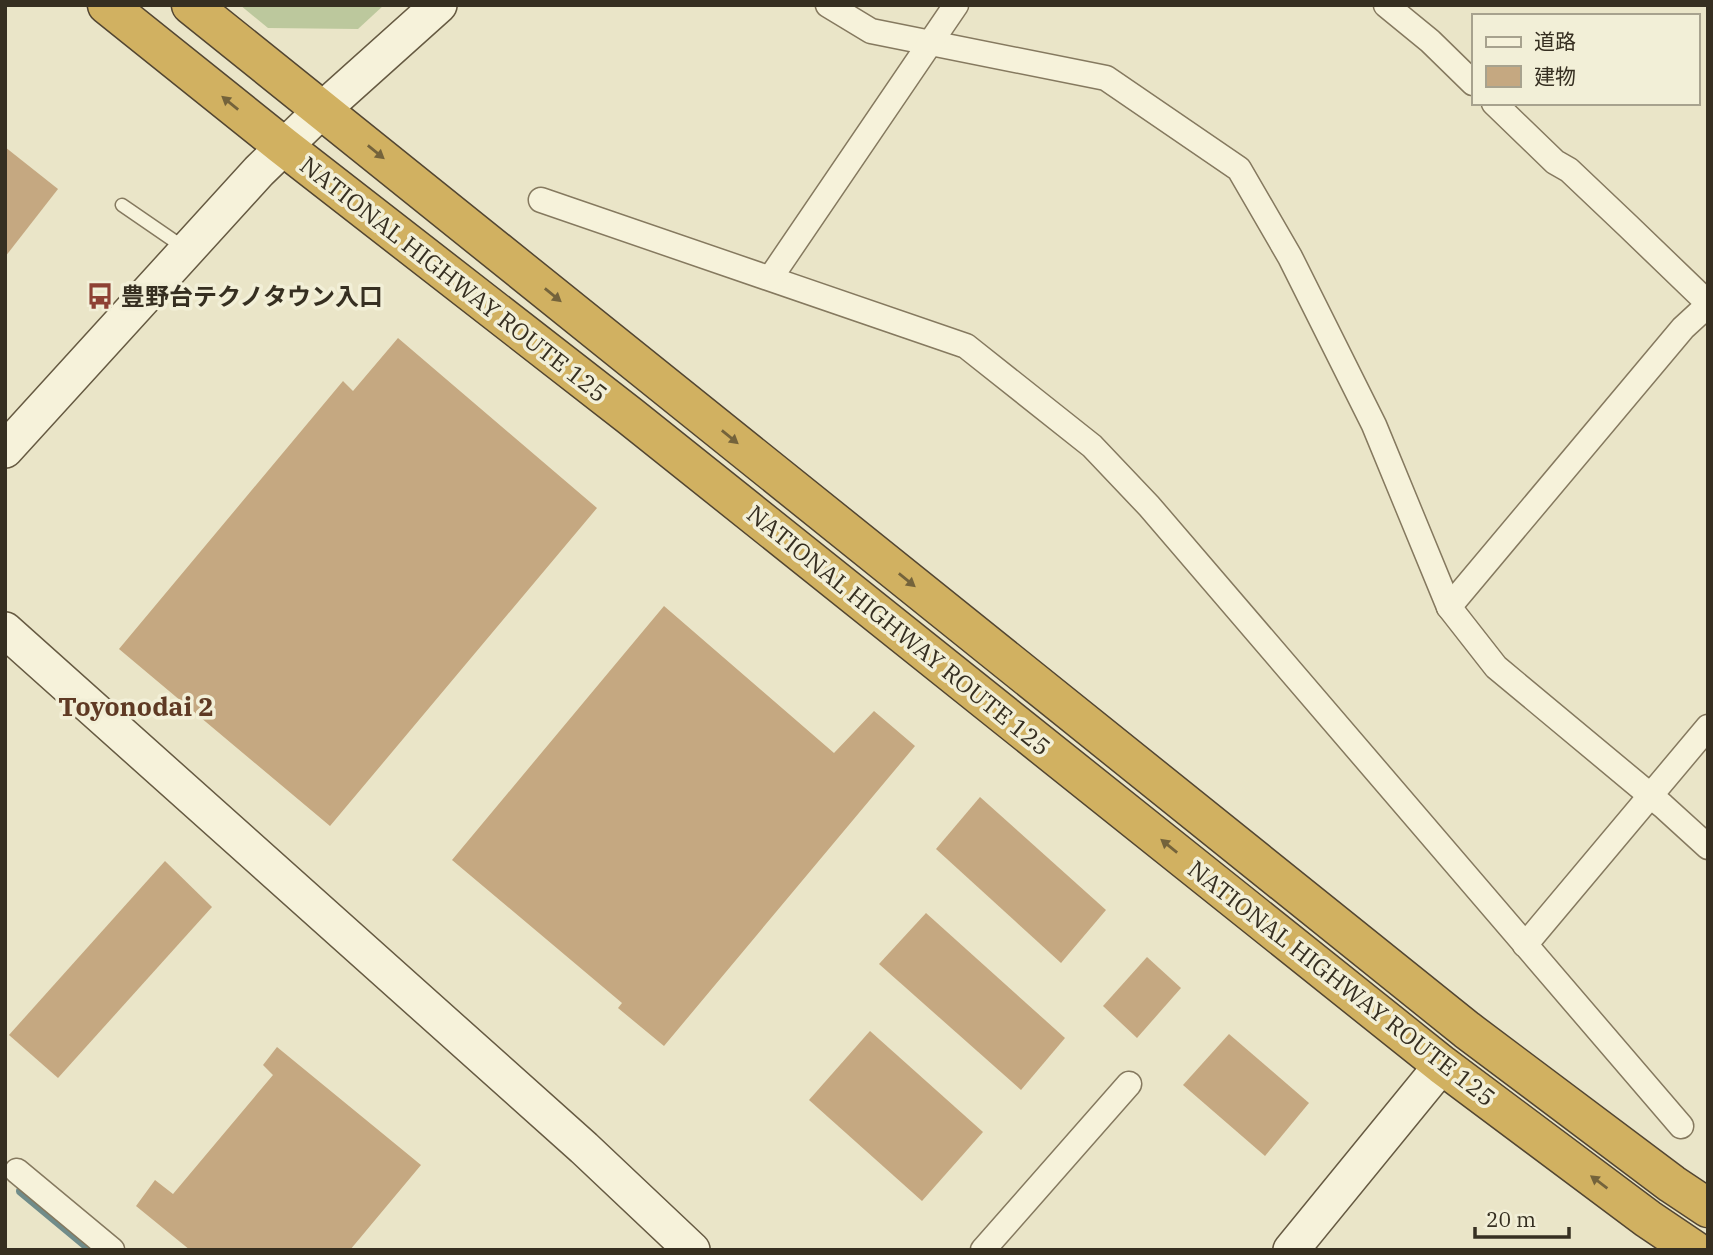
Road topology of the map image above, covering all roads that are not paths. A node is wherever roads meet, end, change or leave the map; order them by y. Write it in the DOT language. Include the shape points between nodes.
graph roads {
  1 [pos="107,5"];
  2 [pos="191,5"];
  3 [pos="439,5"];
  4 [pos="828,5"];
  5 [pos="956,5"];
  6 [pos="1386,5"];
  7 [pos="931,44"];
  8 [pos="1472,82"];
  9 [pos="1496,105"];
  10 [pos="322,110"];
  11 [pos="284,146"];
  12 [pos="541,200"];
  13 [pos="122,205"];
  14 [pos="186,249"];
  15 [pos="771,277"];
  16 [pos="1708,304"];
  17 [pos="5,450"];
  18 [pos="1449,607"];
  19 [pos="5,630"];
  20 [pos="1708,727"];
  21 [pos="1650,796"];
  22 [pos="1708,847"];
  23 [pos="1524,945"];
  24 [pos="1442,1065"];
  25 [pos="1129,1084"];
  26 [pos="1681,1126"];
  27 [pos="14,1174"];
  28 [pos="1708,1208"];
  29 [pos="112,1250"];
  30 [pos="692,1250"];
  31 [pos="983,1250"];
  32 [pos="1291,1250"];
  33 [pos="1695,1250"];
  11 -- 1 [label="highway, NATIONAL HIGHWAY ROUTE 125, one-way"];
  2 -- 10 [label="highway, NATIONAL HIGHWAY ROUTE 125"];
  3 -- 10 [label="street"];
  4 -- 7 [label="street" via="871,31"];
  5 -- 7 [label="street"];
  6 -- 8 [label="street"];
  7 -- 15 [label="street"];
  7 -- 18 [label="street" via="1106,78 1239,169 1290,257 1374,425"];
  9 -- 16 [label="street"];
  10 -- 11 [label="street"];
  10 -- 28 [label="highway, NATIONAL HIGHWAY ROUTE 125, one-way" via="1467,1030"];
  11 -- 14 [label="street"];
  24 -- 11 [label="highway, NATIONAL HIGHWAY ROUTE 125, one-way" via="652,433"];
  12 -- 15 [label="street"];
  13 -- 14 [label="lane"];
  14 -- 17 [label="street"];
  15 -- 23 [label="street" via="966,346 1092,446 1149,506"];
  16 -- 18 [label="street"];
  18 -- 21 [label="street" via="1496,667"];
  19 -- 30 [label="street"];
  20 -- 21 [label="street"];
  21 -- 22 [label="street"];
  21 -- 23 [label="street"];
  23 -- 26 [label="street"];
  24 -- 32 [label="street"];
  33 -- 24 [label="highway, NATIONAL HIGHWAY ROUTE 125, one-way"];
  25 -- 31 [label="street"];
  27 -- 29 [label="street"];
}
